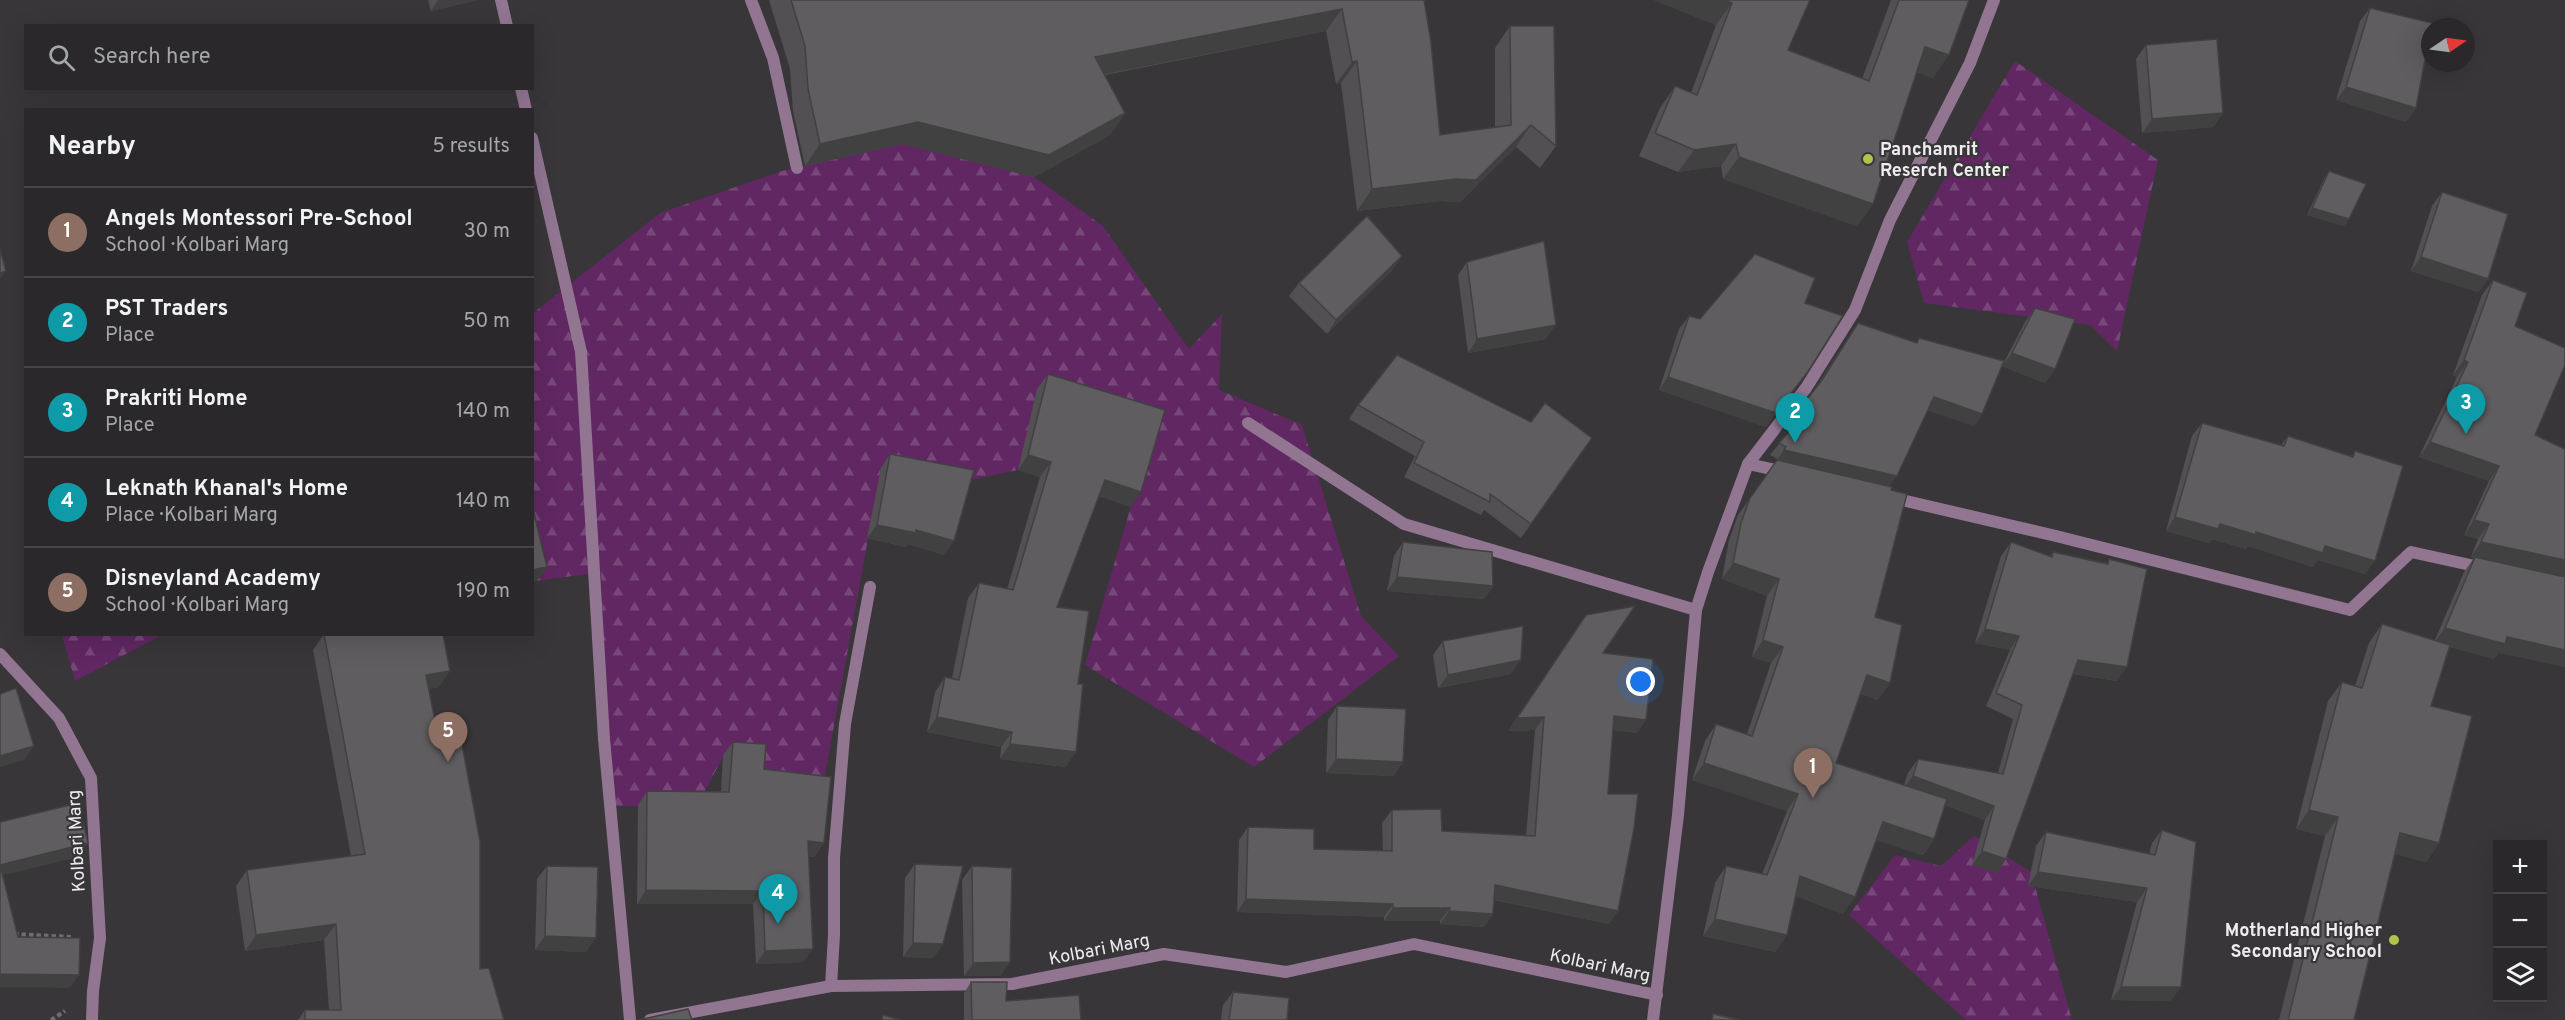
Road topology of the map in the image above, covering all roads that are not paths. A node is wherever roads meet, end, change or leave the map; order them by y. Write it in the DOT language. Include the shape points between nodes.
graph roads {
  1 [pos="501,0"];
  2 [pos="751,0"];
  3 [pos="1994,0"];
  4 [pos="507,24"];
  5 [pos="521,90"];
  6 [pos="526,108"];
  7 [pos="534,147"];
  8 [pos="797,168"];
  9 [pos="1248,423"];
  10 [pos="1748,464"];
  11 [pos="1794,474"];
  12 [pos="1874,493"];
  13 [pos="2499,571"];
  14 [pos="870,587"];
  15 [pos="1696,610"];
  16 [pos="0,654"];
  17 [pos="831,986"];
  18 [pos="1657,995"];
  19 [pos="92,1020"];
  20 [pos="630,1020"];
  21 [pos="650,1020"];
  22 [pos="1653,1020"];
  1 -- 4 [label="street"];
  2 -- 8 [label="street" via="773,58"];
  3 -- 10 [label="street" via="1970,63 1890,220 1855,310 1806,388"];
  5 -- 6 [label="street"];
  7 -- 20 [label="street" via="581,352 604,739"];
  9 -- 15 [label="street" via="1404,524"];
  10 -- 11 [label="street"];
  10 -- 15 [label="street"];
  12 -- 13 [label="street" via="2350,610 2411,552"];
  14 -- 17 [label="street" via="845,724 834,858"];
  15 -- 18 [label="street"];
  16 -- 19 [label="street, Kolbari Marg" via="59,718 91,778 100,939"];
  17 -- 18 [label="street, Kolbari Marg" via="1012,984 1164,954 1286,972 1414,944"];
  17 -- 21 [label="street, Kolbari Marg"];
  18 -- 22 [label="street"];
}
